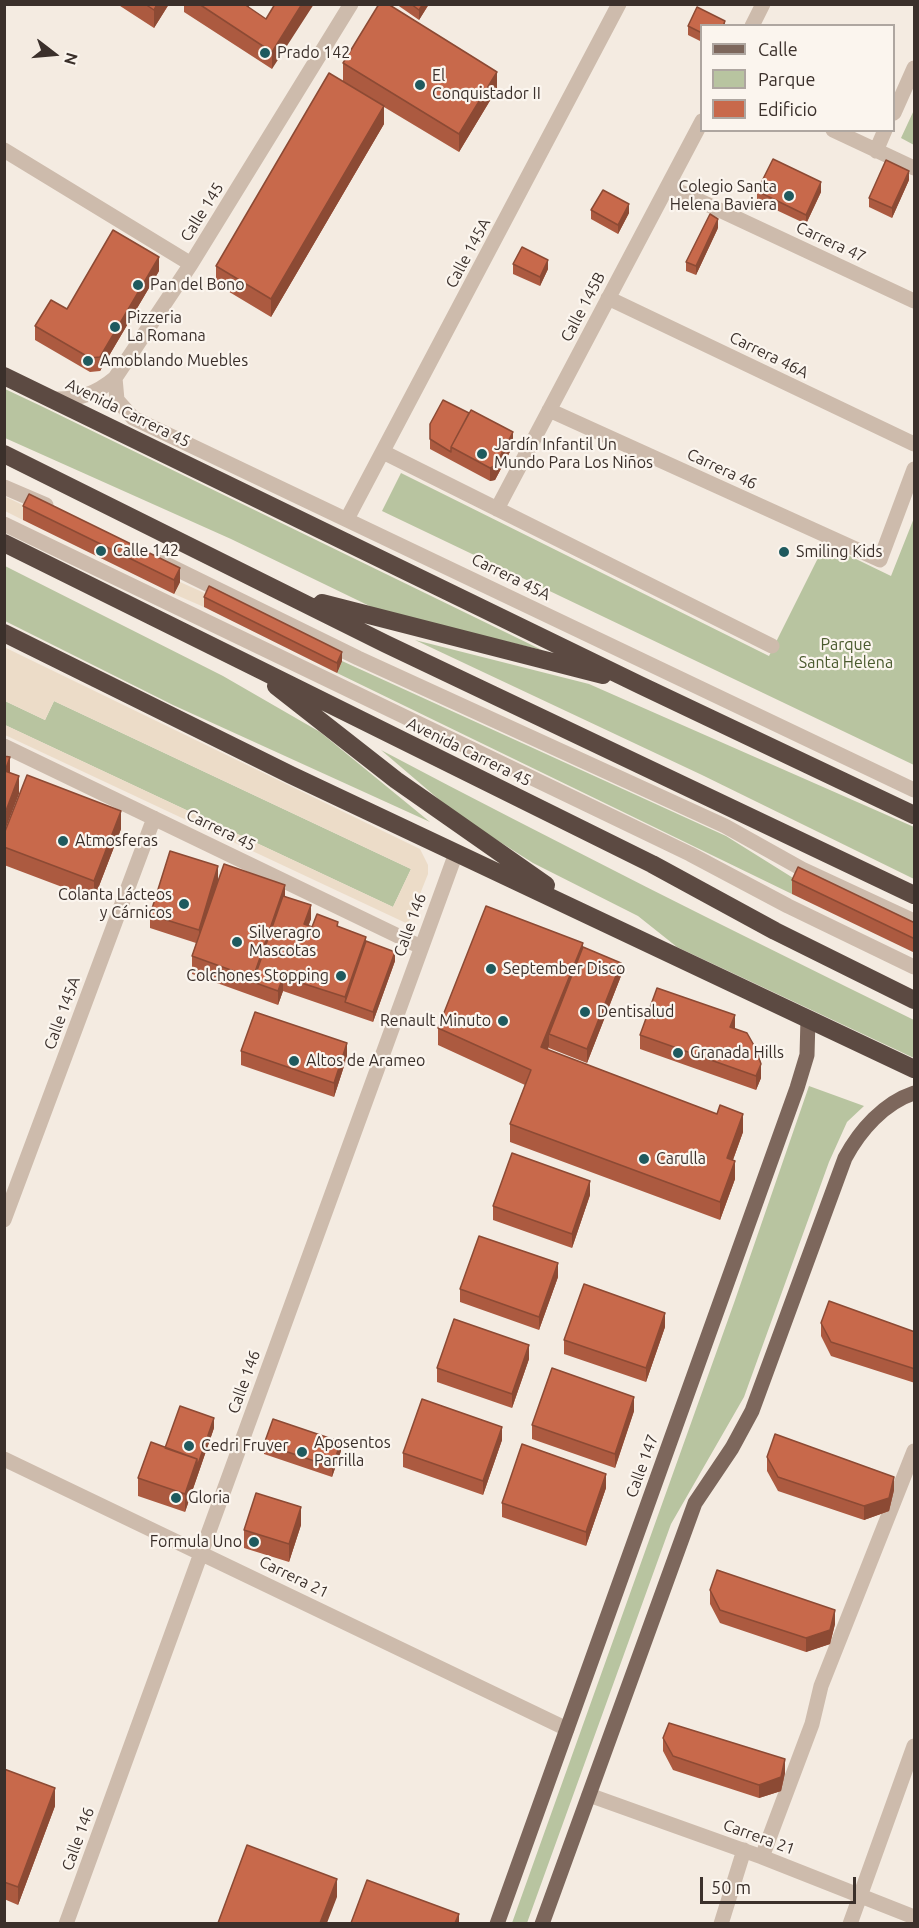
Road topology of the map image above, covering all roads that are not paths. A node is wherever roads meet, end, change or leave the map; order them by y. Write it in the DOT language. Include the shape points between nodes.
graph roads {
  1 [pos="351,4"];
  2 [pos="619,4"];
  3 [pos="764,4"];
  4 [pos="753,24"];
  5 [pos="915,68"];
  6 [pos="895,111"];
  7 [pos="700,125"];
  8 [pos="836,132"];
  9 [pos="884,132"];
  10 [pos="4,150"];
  11 [pos="876,151"];
  12 [pos="915,168"];
  13 [pos="668,186"];
  14 [pos="191,264"];
  15 [pos="608,298"];
  16 [pos="915,301"];
  17 [pos="4,376"];
  18 [pos="115,378"];
  19 [pos="54,399"];
  20 [pos="549,410"];
  21 [pos="915,444"];
  22 [pos="383,452"];
  23 [pos="4,454"];
  24 [pos="915,469"];
  25 [pos="4,487"];
  26 [pos="497,509"];
  27 [pos="60,512"];
  28 [pos="348,519"];
  29 [pos="4,524"];
  30 [pos="4,543"];
  31 [pos="145,554"];
  32 [pos="287,594"];
  33 [pos="4,633"];
  34 [pos="772,646"];
  35 [pos="249,664"];
  36 [pos="640,685"];
  37 [pos="4,746"];
  38 [pos="915,790"];
  39 [pos="915,815"];
  40 [pos="154,818"];
  41 [pos="456,854"];
  42 [pos="915,895"];
  43 [pos="594,917"];
  44 [pos="915,921"];
  45 [pos="421,947"];
  46 [pos="915,967"];
  47 [pos="915,1000"];
  48 [pos="808,1018"];
  49 [pos="915,1069"];
  50 [pos="915,1094"];
  51 [pos="4,1220"];
  52 [pos="915,1451"];
  53 [pos="4,1459"];
  54 [pos="202,1552"];
  55 [pos="567,1729"];
  56 [pos="915,1746"];
  57 [pos="589,1795"];
  58 [pos="744,1850"];
  59 [pos="762,1857"];
  60 [pos="860,1895"];
  61 [pos="915,1917"];
  62 [pos="66,1923"];
  63 [pos="497,1923"];
  64 [pos="542,1923"];
  65 [pos="721,1923"];
  66 [pos="850,1923"];
  1 -- 14 [label="street, Calle 145"];
  2 -- 22 [label="street, Calle 145A"];
  3 -- 4 [label="street"];
  5 -- 6 [label="street"];
  7 -- 13 [label="street, Calle 145B"];
  8 -- 11 [label="street"];
  9 -- 11 [label="street"];
  10 -- 14 [label="street"];
  11 -- 12 [label="street"];
  13 -- 15 [label="street, Calle 145B"];
  13 -- 16 [label="street, Carrera 47"];
  14 -- 18 [label="street, Calle 145"];
  15 -- 20 [label="street, Calle 145B"];
  15 -- 21 [label="street, Carrera 46A"];
  17 -- 19 [label="highway, Avenida Carrera 45"];
  18 -- 19 [label="street, Calle 145" via="85,396"];
  18 -- 28 [label="street, Carrera 45A" via="117,400 134,418"];
  19 -- 36 [label="highway, Avenida Carrera 45"];
  20 -- 24 [label="street, Carrera 46" via="880,560"];
  20 -- 26 [label="street, Calle 145B"];
  22 -- 26 [label="street"];
  22 -- 28 [label="street, Calle 145A"];
  23 -- 32 [label="highway"];
  25 -- 27 [label="street"];
  26 -- 34 [label="street"];
  28 -- 38 [label="street, Carrera 45A"];
  29 -- 46 [label="street" via="690,854"];
  30 -- 35 [label="highway, Avenida Carrera 45"];
  31 -- 44 [label="street" via="358,658 725,826 802,869"];
  32 -- 36 [label="highway"];
  32 -- 42 [label="highway"];
  33 -- 41 [label="highway"];
  35 -- 43 [label="highway" via="396,780"];
  35 -- 47 [label="highway, Avenida Carrera 45"];
  36 -- 39 [label="highway, Avenida Carrera 45"];
  37 -- 40 [label="street, Carrera 45"];
  40 -- 45 [label="street, Carrera 45"];
  40 -- 51 [label="street, Calle 145A"];
  41 -- 43 [label="highway"];
  41 -- 45 [label="street, Calle 146"];
  43 -- 48 [label="highway"];
  45 -- 54 [label="street, Calle 146"];
  48 -- 49 [label="highway"];
  48 -- 55 [label="main road, Calle 147" via="807,1055 801,1078"];
  50 -- 57 [label="main road" via="899,1100 873,1120 845,1158 752,1412 695,1503"];
  52 -- 59 [label="street" via="821,1686 812,1724"];
  53 -- 54 [label="street, Carrera 21"];
  54 -- 55 [label="street, Carrera 21"];
  54 -- 62 [label="street, Calle 146"];
  55 -- 63 [label="main road, Calle 147"];
  56 -- 60 [label="street"];
  57 -- 58 [label="street, Carrera 21"];
  57 -- 64 [label="main road"];
  58 -- 59 [label="street, Carrera 21"];
  58 -- 65 [label="street"];
  59 -- 60 [label="street, Carrera 21"];
  60 -- 61 [label="street, Carrera 21"];
  60 -- 66 [label="street"];
}
